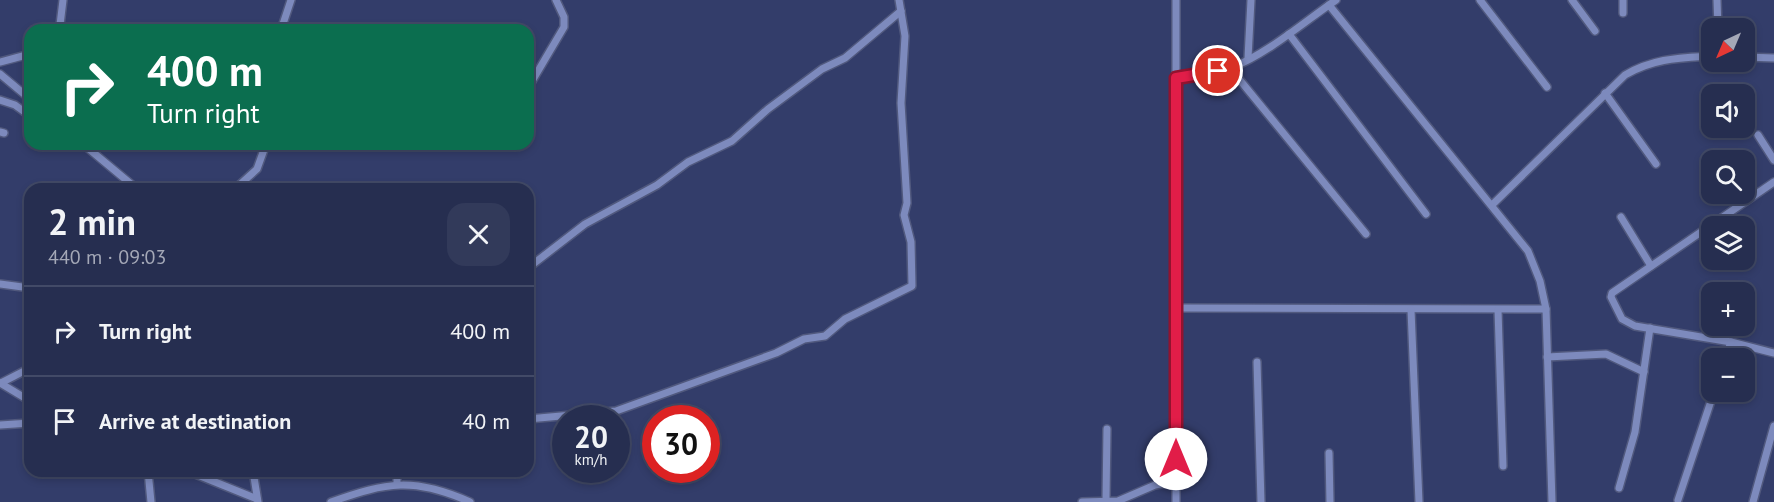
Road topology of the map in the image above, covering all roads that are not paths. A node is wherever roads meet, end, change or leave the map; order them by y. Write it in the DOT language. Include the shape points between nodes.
graph roads {
  1 [pos="63,0"];
  2 [pos="291,0"];
  3 [pos="556,0"];
  4 [pos="899,0"];
  5 [pos="1176,0"];
  6 [pos="1251,0"];
  7 [pos="1480,0"];
  8 [pos="1572,0"];
  9 [pos="1623,0"];
  10 [pos="1717,0"];
  11 [pos="1332,2"];
  12 [pos="901,11"];
  13 [pos="1623,13"];
  14 [pos="1718,18"];
  15 [pos="60,24"];
  16 [pos="283,24"];
  17 [pos="1595,31"];
  18 [pos="1289,34"];
  19 [pos="24,56"];
  20 [pos="1701,56"];
  21 [pos="1755,57"];
  22 [pos="1248,58"];
  23 [pos="1774,58"];
  24 [pos="0,63"];
  25 [pos="1230,68"];
  26 [pos="0,74"];
  27 [pos="534,78"];
  28 [pos="1176,78"];
  29 [pos="1547,87"];
  30 [pos="1605,93"];
  31 [pos="24,94"];
  32 [pos="0,100"];
  33 [pos="24,112"];
  34 [pos="1758,135"];
  35 [pos="90,150"];
  36 [pos="264,150"];
  37 [pos="1774,160"];
  38 [pos="1656,164"];
  39 [pos="1774,182"];
  40 [pos="130,183"];
  41 [pos="242,183"];
  42 [pos="1492,205"];
  43 [pos="1426,214"];
  44 [pos="1621,217"];
  45 [pos="1366,234"];
  46 [pos="534,263"];
  47 [pos="1651,266"];
  48 [pos="0,284"];
  49 [pos="24,287"];
  50 [pos="1178,308"];
  51 [pos="1546,309"];
  52 [pos="1412,310"];
  53 [pos="1498,310"];
  54 [pos="1650,328"];
  55 [pos="1731,342"];
  56 [pos="1729,348"];
  57 [pos="1774,354"];
  58 [pos="1547,357"];
  59 [pos="1257,362"];
  60 [pos="24,371"];
  61 [pos="1644,372"];
  62 [pos="0,383"];
  63 [pos="24,397"];
  64 [pos="1711,402"];
  65 [pos="534,418"];
  66 [pos="24,423"];
  67 [pos="0,425"];
  68 [pos="1774,426"];
  69 [pos="1107,429"];
  70 [pos="1329,453"];
  71 [pos="1503,466"];
  72 [pos="149,477"];
  73 [pos="202,477"];
  74 [pos="254,477"];
  75 [pos="397,477"];
  76 [pos="1176,481"];
  77 [pos="397,483"];
  78 [pos="1619,488"];
  79 [pos="1106,499"];
  80 [pos="1678,500"];
  81 [pos="258,501"];
  82 [pos="151,502"];
  83 [pos="331,502"];
  84 [pos="470,502"];
  85 [pos="1082,502"];
  86 [pos="1176,502"];
  87 [pos="1260,502"];
  88 [pos="1330,502"];
  89 [pos="1419,502"];
  90 [pos="1552,502"];
  91 [pos="1753,502"];
  1 -- 15 [label="street"];
  2 -- 16 [label="street"];
  3 -- 27 [label="street" via="564,27"];
  4 -- 12 [label="street"];
  5 -- 28 [label="street"];
  6 -- 22 [label="street"];
  7 -- 29 [label="street"];
  8 -- 17 [label="street"];
  9 -- 13 [label="street"];
  10 -- 14 [label="street"];
  11 -- 18 [label="street"];
  11 -- 42 [label="street"];
  12 -- 46 [label="street" via="845,58 822,69 768,109 732,141 688,162 657,185 585,224"];
  12 -- 65 [label="street" via="905,36 901,103 907,203 904,215 911,242 912,286 845,319 825,336 804,339 776,353 616,411"];
  18 -- 22 [label="street"];
  18 -- 43 [label="street"];
  19 -- 24 [label="street"];
  20 -- 30 [label="street" via="1663,58 1641,66"];
  21 -- 23 [label="street"];
  22 -- 25 [label="street"];
  25 -- 28 [label="street"];
  25 -- 45 [label="street"];
  26 -- 31 [label="street"];
  28 -- 50 [label="street"];
  30 -- 38 [label="street"];
  30 -- 42 [label="street"];
  32 -- 33 [label="street"];
  34 -- 37 [label="street"];
  35 -- 40 [label="street"];
  36 -- 41 [label="street" via="257,169"];
  39 -- 47 [label="street"];
  42 -- 51 [label="street" via="1528,251"];
  44 -- 47 [label="street"];
  47 -- 54 [label="street" via="1611,297 1622,319"];
  48 -- 49 [label="street"];
  50 -- 52 [label="street"];
  50 -- 76 [label="street"];
  51 -- 53 [label="street"];
  51 -- 58 [label="street"];
  52 -- 53 [label="street"];
  52 -- 89 [label="street"];
  53 -- 71 [label="street"];
  54 -- 55 [label="street"];
  54 -- 61 [label="street"];
  55 -- 56 [label="street"];
  55 -- 57 [label="street"];
  58 -- 61 [label="street" via="1605,354"];
  58 -- 90 [label="street"];
  59 -- 87 [label="street"];
  60 -- 62 [label="street"];
  61 -- 78 [label="street" via="1635,432"];
  62 -- 63 [label="street"];
  64 -- 80 [label="street"];
  66 -- 67 [label="street"];
  68 -- 91 [label="street"];
  69 -- 79 [label="street"];
  70 -- 88 [label="street"];
  72 -- 82 [label="street"];
  73 -- 81 [label="street"];
  74 -- 81 [label="street"];
  75 -- 77 [label="street"];
  76 -- 79 [label="street" via="1155,485 1118,501"];
  76 -- 86 [label="street"];
  77 -- 83 [label="street"];
  77 -- 84 [label="street"];
  79 -- 85 [label="street"];
}
